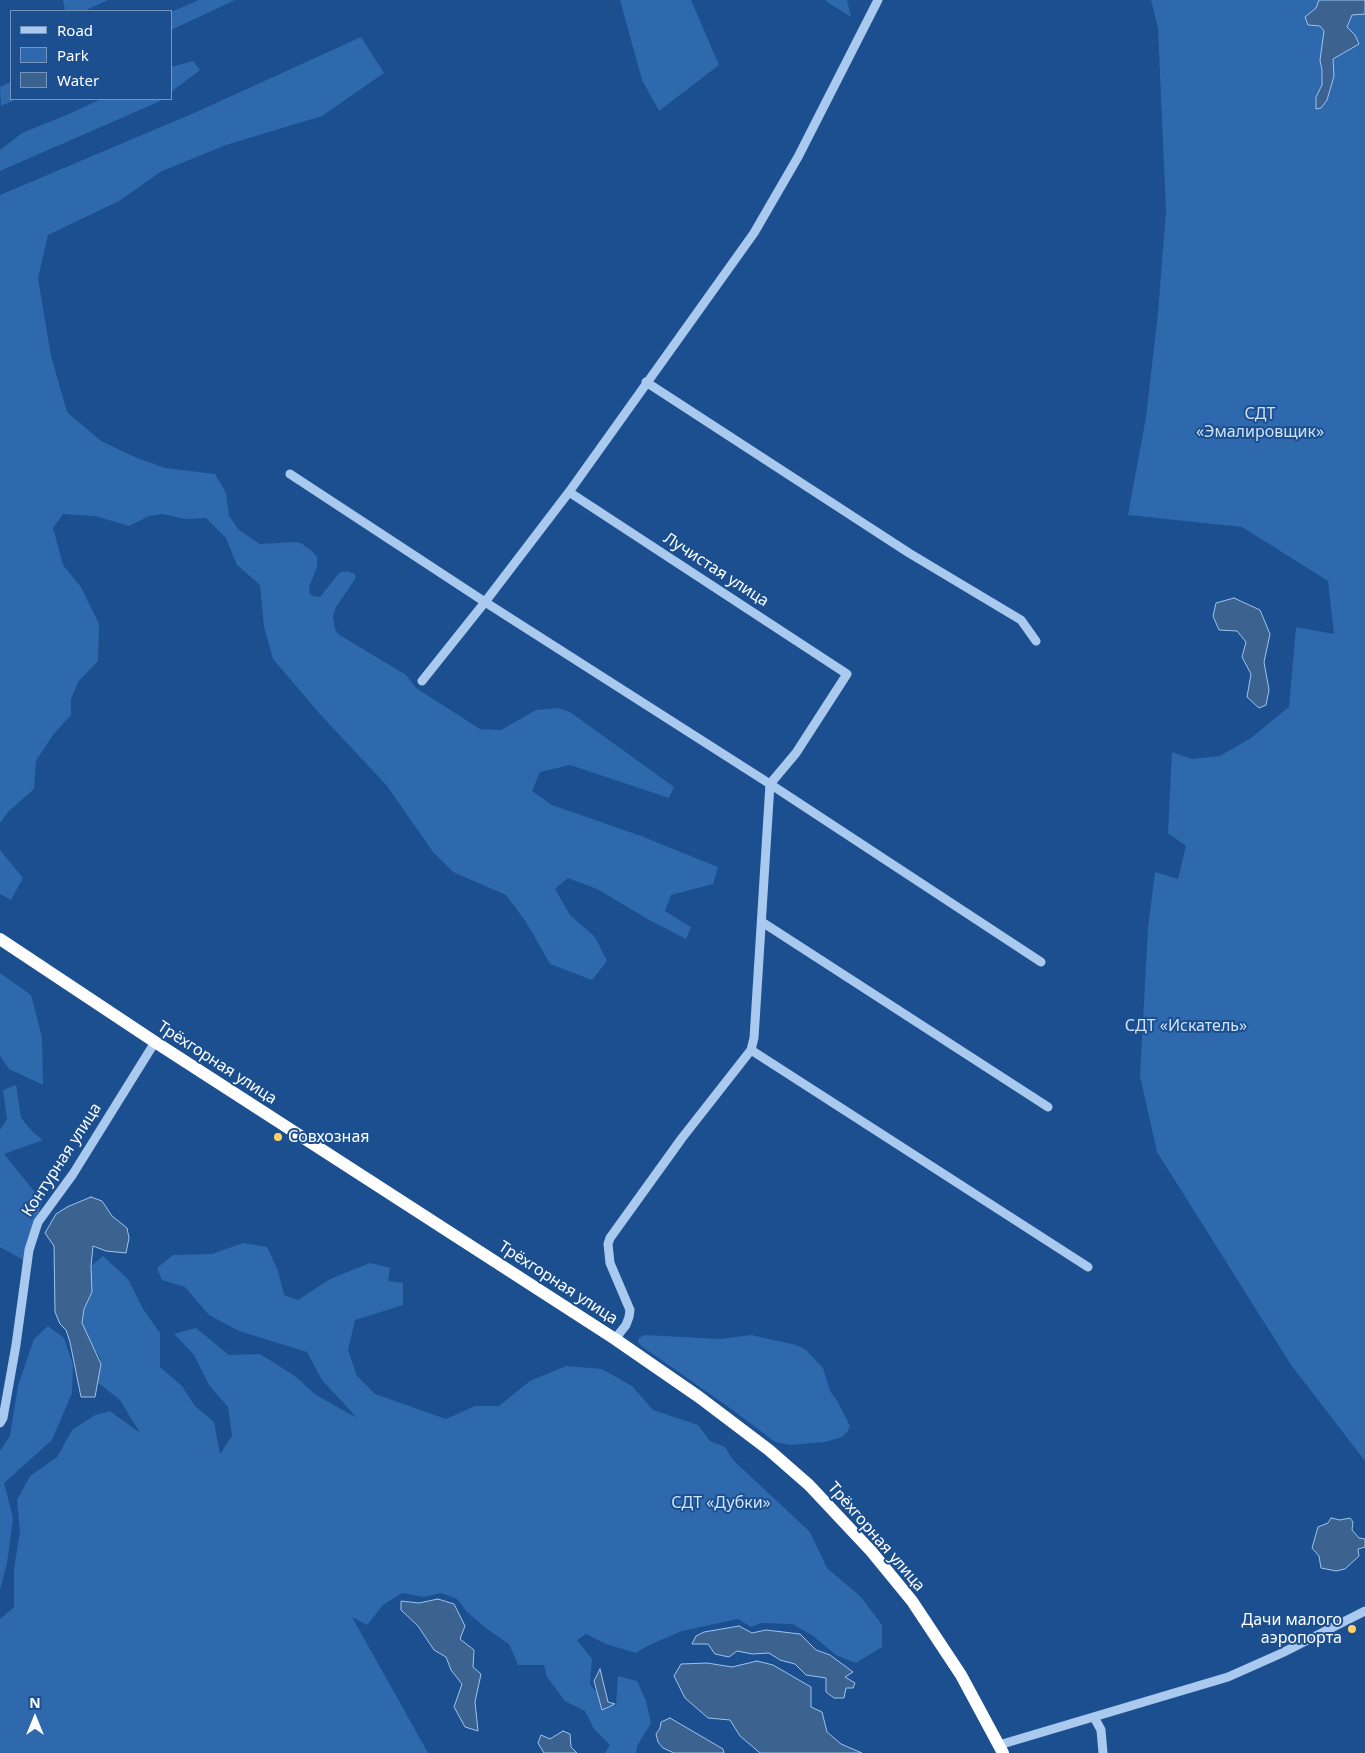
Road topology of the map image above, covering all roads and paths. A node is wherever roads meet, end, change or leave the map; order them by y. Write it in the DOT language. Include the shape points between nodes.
graph roads {
  1 [pos="878,0"];
  2 [pos="646,382"];
  3 [pos="290,474"];
  4 [pos="568,492"];
  5 [pos="485,602"];
  6 [pos="1036,641"];
  7 [pos="422,681"];
  8 [pos="770,784"];
  9 [pos="762,922"];
  10 [pos="0,939"];
  11 [pos="1040,962"];
  12 [pos="155,1042"];
  13 [pos="751,1050"];
  14 [pos="1048,1106"];
  15 [pos="1088,1267"];
  16 [pos="615,1339"];
  17 [pos="1,1419"];
  18 [pos="1365,1611"];
  19 [pos="1094,1717"];
  20 [pos="1001,1749"];
  21 [pos="1103,1753"];
  1 -- 2 [label="street" via="798,157 754,233"];
  2 -- 4 [label="street"];
  2 -- 6 [label="street" via="909,553 1021,620"];
  3 -- 5 [label="street"];
  4 -- 5 [label="street"];
  4 -- 8 [label="street, Лучистая улица" via="847,674 796,753"];
  5 -- 7 [label="street"];
  5 -- 8 [label="street"];
  8 -- 9 [label="street"];
  8 -- 11 [label="street"];
  9 -- 13 [label="street"];
  9 -- 14 [label="street"];
  10 -- 12 [label="highway, Трёхгорная улица"];
  12 -- 16 [label="highway, Трёхгорная улица"];
  12 -- 17 [label="street, Контурная улица" via="73,1174 38,1222 29,1250 16,1345"];
  13 -- 15 [label="street"];
  13 -- 16 [label="street" via="610,1238 608,1258 630,1310 626,1325"];
  16 -- 20 [label="highway, Трёхгорная улица" via="729,1418 809,1485 871,1551 912,1601 961,1675"];
  18 -- 19 [label="street" via="1235,1674"];
  19 -- 20 [label="street"];
  19 -- 21 [label="street" via="1101,1730"];
}
